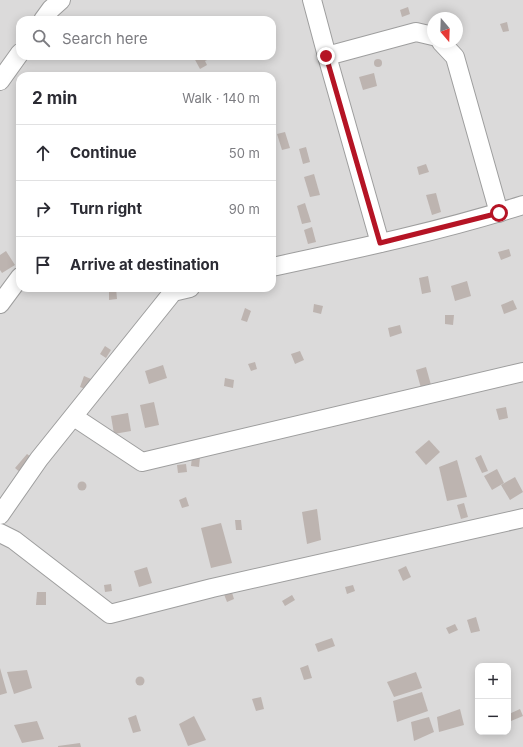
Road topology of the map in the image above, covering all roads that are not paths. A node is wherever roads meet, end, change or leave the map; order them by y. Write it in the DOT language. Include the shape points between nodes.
graph roads {
  1 [pos="61,0"];
  2 [pos="312,0"];
  3 [pos="46,16"];
  4 [pos="427,35"];
  5 [pos="447,48"];
  6 [pos="326,56"];
  7 [pos="16,59"];
  8 [pos="0,81"];
  9 [pos="523,205"];
  10 [pos="499,213"];
  11 [pos="380,243"];
  12 [pos="276,266"];
  13 [pos="16,282"];
  14 [pos="173,292"];
  15 [pos="0,304"];
  16 [pos="523,372"];
  17 [pos="74,417"];
  18 [pos="0,515"];
  19 [pos="523,518"];
  20 [pos="0,533"];
  1 -- 3 [label="street"];
  2 -- 6 [label="street"];
  4 -- 6 [label="street" via="416,32"];
  5 -- 10 [label="street" via="455,57"];
  6 -- 11 [label="street"];
  7 -- 8 [label="street"];
  9 -- 10 [label="street"];
  10 -- 11 [label="street"];
  11 -- 12 [label="street"];
  13 -- 15 [label="street"];
  14 -- 17 [label="street"];
  16 -- 17 [label="street" via="142,462"];
  17 -- 18 [label="street" via="39,459"];
  19 -- 20 [label="street" via="212,588 110,614 14,540"];
}
